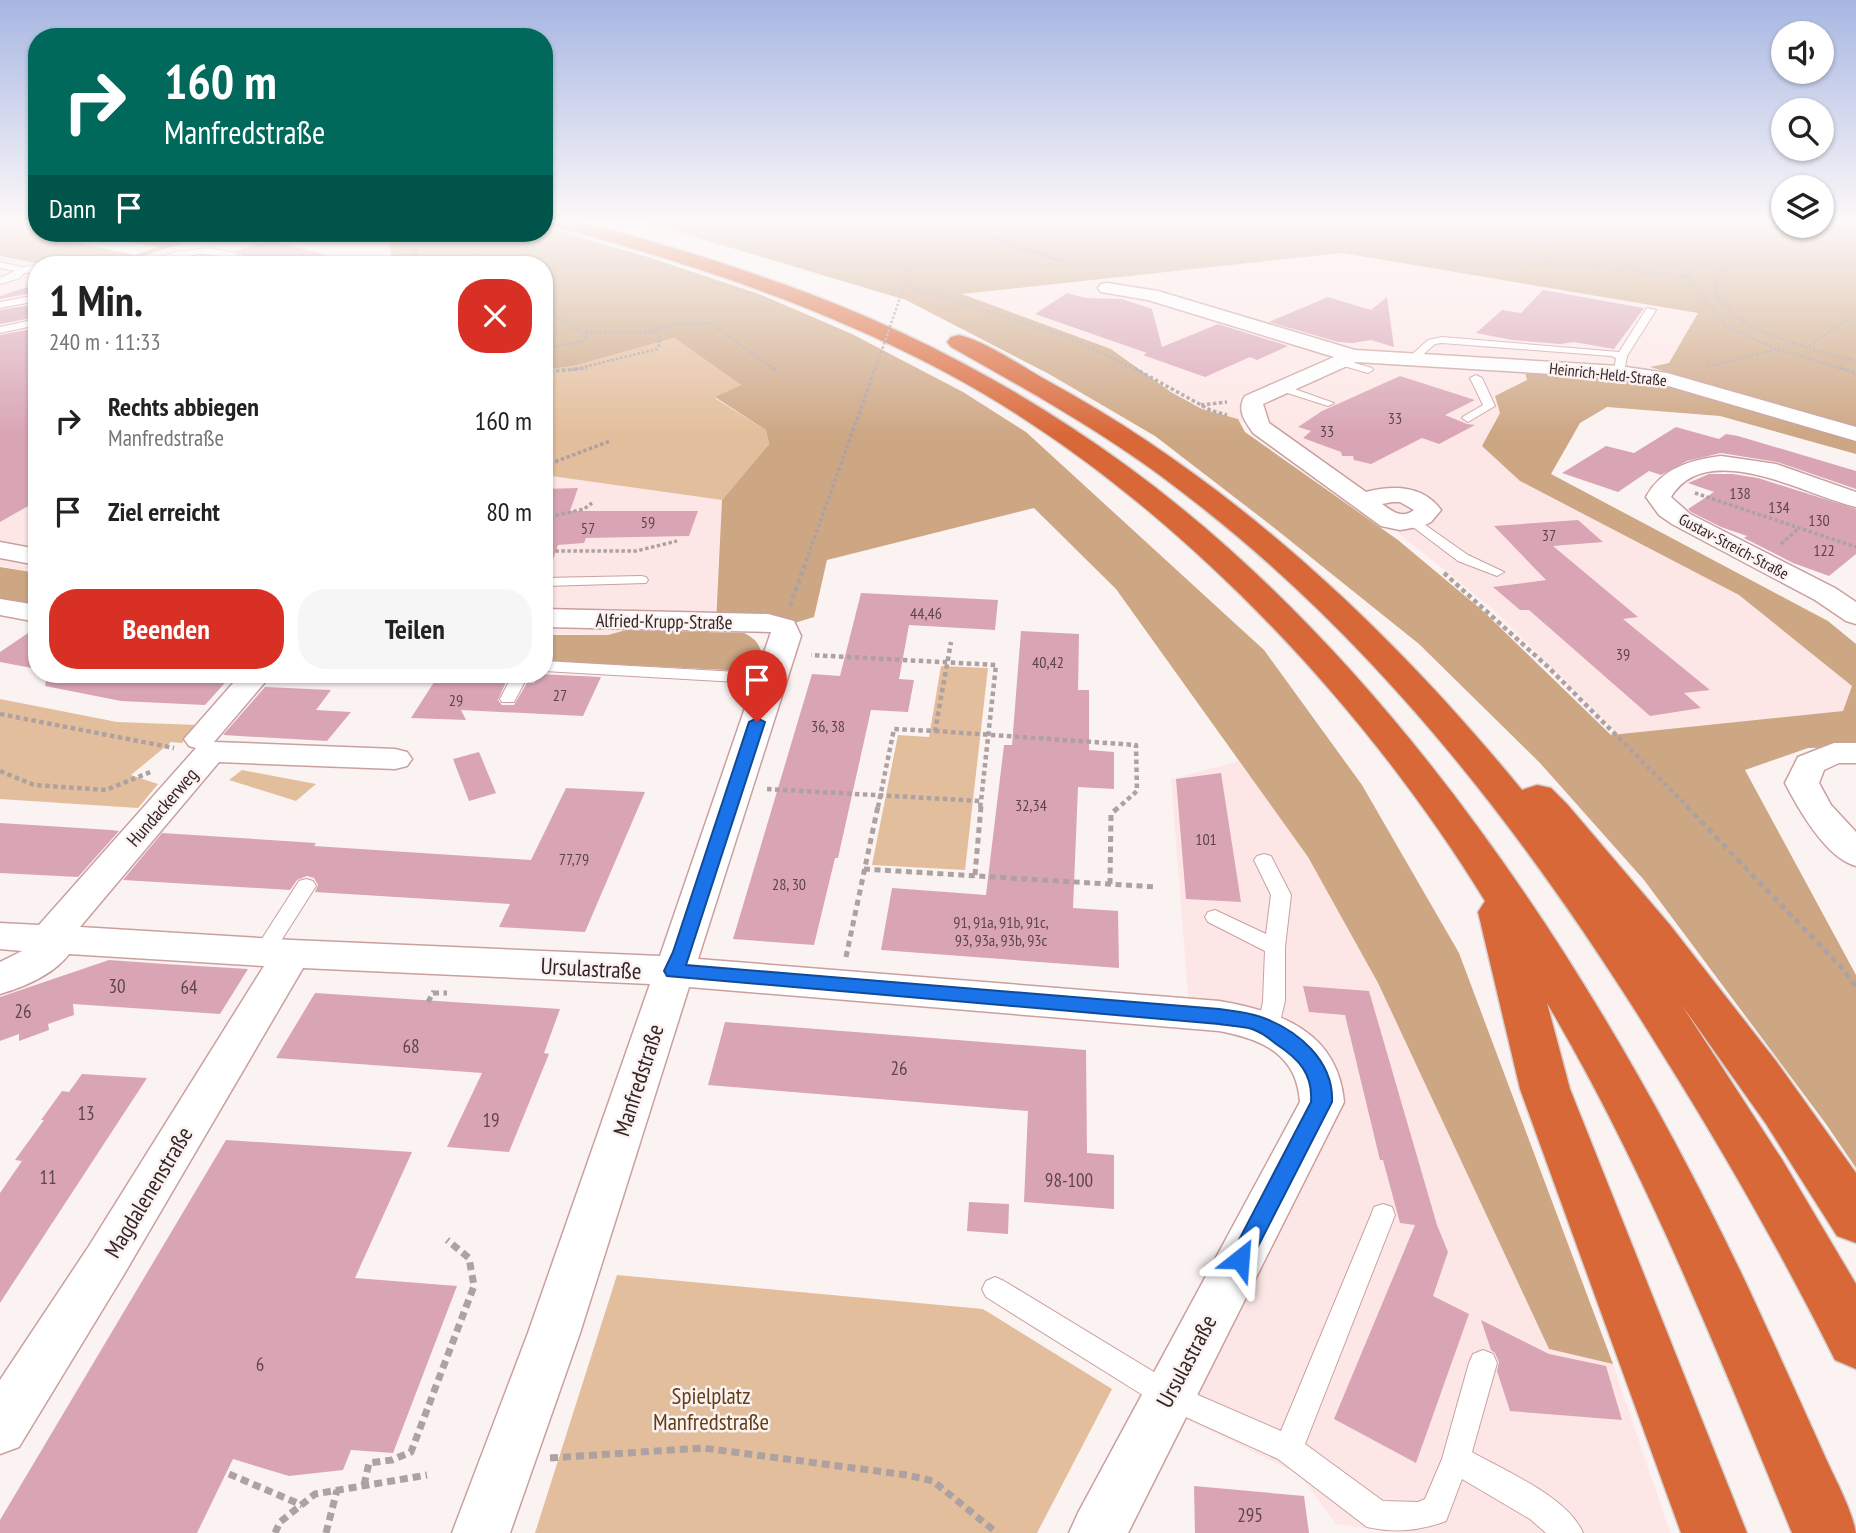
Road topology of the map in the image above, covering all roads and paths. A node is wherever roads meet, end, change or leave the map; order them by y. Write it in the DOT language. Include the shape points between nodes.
graph roads {
  1 [pos="784,293"];
  2 [pos="843,293"];
  3 [pos="902,293"];
  4 [pos="922,293"];
  5 [pos="1136,293"];
  6 [pos="1701,293"];
  7 [pos="1716,293"];
  8 [pos="28,300"];
  9 [pos="863,300"];
  10 [pos="0,305"];
  11 [pos="1651,310"];
  12 [pos="553,314"];
  13 [pos="1856,314"];
  14 [pos="28,324"];
  15 [pos="0,330"];
  16 [pos="647,330"];
  17 [pos="584,332"];
  18 [pos="938,332"];
  19 [pos="553,347"];
  20 [pos="1808,347"];
  21 [pos="1777,349"];
  22 [pos="1413,358"];
  23 [pos="1856,362"];
  24 [pos="1354,363"];
  25 [pos="1620,364"];
  26 [pos="553,371"];
  27 [pos="778,372"];
  28 [pos="1474,372"];
  29 [pos="1856,373"];
  30 [pos="1667,379"];
  31 [pos="1282,388"];
  32 [pos="1328,403"];
  33 [pos="1468,418"];
  34 [pos="1261,428"];
  35 [pos="1856,434"];
  36 [pos="610,441"];
  37 [pos="553,463"];
  38 [pos="1667,484"];
  39 [pos="1738,500"];
  40 [pos="1856,500"];
  41 [pos="592,503"];
  42 [pos="1731,505"];
  43 [pos="1749,511"];
  44 [pos="553,516"];
  45 [pos="1742,517"];
  46 [pos="1414,521"];
  47 [pos="1799,528"];
  48 [pos="1787,538"];
  49 [pos="1854,539"];
  50 [pos="677,541"];
  51 [pos="1796,541"];
  52 [pos="1846,544"];
  53 [pos="1856,547"];
  54 [pos="1790,548"];
  55 [pos="553,552"];
  56 [pos="1437,568"];
  57 [pos="1497,572"];
  58 [pos="642,580"];
  59 [pos="553,582"];
  60 [pos="0,607"];
  61 [pos="28,612"];
  62 [pos="1856,615"];
  63 [pos="553,618"];
  64 [pos="784,627"];
  65 [pos="951,642"];
  66 [pos="810,655"];
  67 [pos="947,662"];
  68 [pos="553,667"];
  69 [pos="772,679"];
  70 [pos="250,683"];
  71 [pos="516,683"];
  72 [pos="508,699"];
  73 [pos="0,714"];
  74 [pos="1449,724"];
  75 [pos="935,731"];
  76 [pos="989,735"];
  77 [pos="192,752"];
  78 [pos="1856,753"];
  79 [pos="396,759"];
  80 [pos="0,771"];
  81 [pos="735,787"];
  82 [pos="879,796"];
  83 [pos="981,801"];
  84 [pos="1856,854"];
  85 [pos="1264,860"];
  86 [pos="864,869"];
  87 [pos="975,875"];
  88 [pos="1491,876"];
  89 [pos="1110,884"];
  90 [pos="306,886"];
  91 [pos="1157,887"];
  92 [pos="1215,917"];
  93 [pos="0,936"];
  94 [pos="54,940"];
  95 [pos="1275,947"];
  96 [pos="277,954"];
  97 [pos="673,971"];
  98 [pos="0,980"];
  99 [pos="840,985"];
  100 [pos="1856,987"];
  101 [pos="434,990"];
  102 [pos="428,1002"];
  103 [pos="1269,1028"];
  104 [pos="1383,1215"];
  105 [pos="1856,1219"];
  106 [pos="447,1240"];
  107 [pos="995,1289"];
  108 [pos="1856,1341"];
  109 [pos="1483,1363"];
  110 [pos="1167,1395"];
  111 [pos="0,1428"];
  112 [pos="1288,1449"];
  113 [pos="1456,1458"];
  114 [pos="538,1461"];
  115 [pos="229,1474"];
  116 [pos="427,1475"];
  117 [pos="365,1486"];
  118 [pos="337,1490"];
  119 [pos="302,1504"];
  120 [pos="481,1532"];
  121 [pos="275,1533"];
  122 [pos="326,1533"];
  123 [pos="997,1533"];
  124 [pos="1097,1533"];
  125 [pos="1568,1533"];
  126 [pos="1714,1533"];
  127 [pos="1825,1533"];
  1 -- 88 [label="highway" via="847,316 960,371 1073,439 1173,515 1284,620 1398,750"];
  2 -- 9 [label="highway"];
  3 -- 64 [label="path, bridge"];
  4 -- 34 [label="path" via="1064,336 1147,374 1210,410"];
  5 -- 24 [label="street, Heinrich-Held-Straße"];
  6 -- 21 [label="path" via="1725,326"];
  7 -- 20 [label="path" via="1733,314 1769,335"];
  8 -- 10 [label="lane"];
  11 -- 25 [label="lane"];
  12 -- 17 [label="path"];
  13 -- 20 [label="path"];
  14 -- 15 [label="lane"];
  16 -- 17 [label="path"];
  16 -- 26 [label="path" via="658,332 657,349 584,369"];
  16 -- 27 [label="path" via="711,323"];
  17 -- 19 [label="path" via="587,338"];
  18 -- 74 [label="highway" via="1111,427 1227,510 1336,606"];
  20 -- 23 [label="path"];
  21 -- 29 [label="path"];
  21 -- 30 [label="path"];
  22 -- 24 [label="street, Heinrich-Held-Straße"];
  22 -- 25 [label="lane" via="1432,342 1442,340"];
  22 -- 28 [label="street, Heinrich-Held-Straße"];
  24 -- 31 [label="street, Heinrich-Held-Straße"];
  25 -- 28 [label="street, Heinrich-Held-Straße"];
  25 -- 30 [label="street, Heinrich-Held-Straße"];
  28 -- 33 [label="lane" via="1489,406"];
  30 -- 35 [label="street, Heinrich-Held-Straße"];
  31 -- 32 [label="lane"];
  31 -- 34 [label="street, Heinrich-Held-Straße" via="1253,401 1253,414"];
  34 -- 46 [label="street" via="1367,504 1384,494 1416,499 1428,510"];
  36 -- 37 [label="path"];
  38 -- 40 [label="street" via="1691,468 1731,463 1757,466"];
  38 -- 42 [label="path"];
  38 -- 62 [label="street, Gustav-Streich-Straße" via="1658,497 1668,510"];
  39 -- 42 [label="path"];
  41 -- 44 [label="path"];
  42 -- 43 [label="path"];
  43 -- 45 [label="path"];
  43 -- 47 [label="path"];
  46 -- 57 [label="lane" via="1468,562"];
  47 -- 48 [label="path"];
  47 -- 52 [label="path"];
  48 -- 51 [label="path"];
  48 -- 54 [label="path" via="1780,545"];
  49 -- 52 [label="path"];
  50 -- 55 [label="path" via="636,551"];
  52 -- 53 [label="path"];
  56 -- 100 [label="path" via="1623,742"];
  58 -- 59 [label="lane"];
  60 -- 61 [label="street"];
  63 -- 64 [label="street, Alfried-Krupp-Straße"];
  64 -- 69 [label="street, Manfredstraße" via="786,636"];
  65 -- 67 [label="path"];
  66 -- 67 [label="path"];
  67 -- 75 [label="path"];
  67 -- 76 [label="path" via="996,665"];
  68 -- 69 [label="lane"];
  69 -- 81 [label="street, Manfredstraße"];
  70 -- 77 [label="street, Hundackerweg"];
  71 -- 72 [label="lane"];
  73 -- 77 [label="path"];
  74 -- 105 [label="highway" via="1539,798 1588,854 1776,1095"];
  74 -- 108 [label="highway" via="1591,905 1673,1027"];
  75 -- 76 [label="path"];
  75 -- 82 [label="path" via="894,729"];
  76 -- 83 [label="path"];
  76 -- 89 [label="path" via="1136,745 1137,791 1111,814"];
  77 -- 79 [label="street, Hundackerweg"];
  77 -- 80 [label="path" via="106,790 34,785"];
  77 -- 94 [label="street, Hundackerweg" via="178,786"];
  78 -- 84 [label="street" via="1834,753 1810,764 1802,783 1816,810"];
  81 -- 82 [label="path"];
  81 -- 97 [label="street, Manfredstraße"];
  82 -- 83 [label="path"];
  82 -- 86 [label="path"];
  83 -- 87 [label="path"];
  85 -- 95 [label="lane" via="1281,895"];
  86 -- 87 [label="path"];
  86 -- 99 [label="path"];
  87 -- 89 [label="path"];
  88 -- 126 [label="highway" via="1545,1089"];
  88 -- 127 [label="highway" via="1574,1011 1690,1227"];
  89 -- 91 [label="path"];
  90 -- 96 [label="lane"];
  92 -- 95 [label="lane"];
  93 -- 94 [label="street, Ursulastraße"];
  94 -- 96 [label="street, Ursulastraße"];
  94 -- 98 [label="street, Hundackerweg" via="47,955"];
  95 -- 103 [label="lane"];
  96 -- 97 [label="street, Ursulastraße"];
  96 -- 111 [label="street, Magdalenenstraße" via="106,1261"];
  97 -- 99 [label="street, Ursulastraße"];
  97 -- 120 [label="street, Manfredstraße" via="555,1333"];
  99 -- 103 [label="street, Ursulastraße" via="1219,1016"];
  101 -- 102 [label="path"];
  103 -- 110 [label="street, Ursulastraße" via="1311,1062 1321,1082 1322,1102"];
  104 -- 112 [label="lane"];
  106 -- 117 [label="path" via="469,1258 474,1286 411,1452 369,1463"];
  107 -- 110 [label="lane"];
  109 -- 113 [label="lane"];
  110 -- 112 [label="lane"];
  110 -- 124 [label="street, Ursulastraße"];
  112 -- 113 [label="lane" via="1378,1516 1418,1517 1435,1510"];
  113 -- 125 [label="lane" via="1541,1508"];
  114 -- 123 [label="path" via="703,1448 907,1475 933,1481"];
  115 -- 119 [label="path"];
  116 -- 117 [label="path"];
  117 -- 118 [label="path"];
  118 -- 119 [label="path" via="315,1493"];
  118 -- 122 [label="path"];
  119 -- 121 [label="path" via="280,1522"];
}
